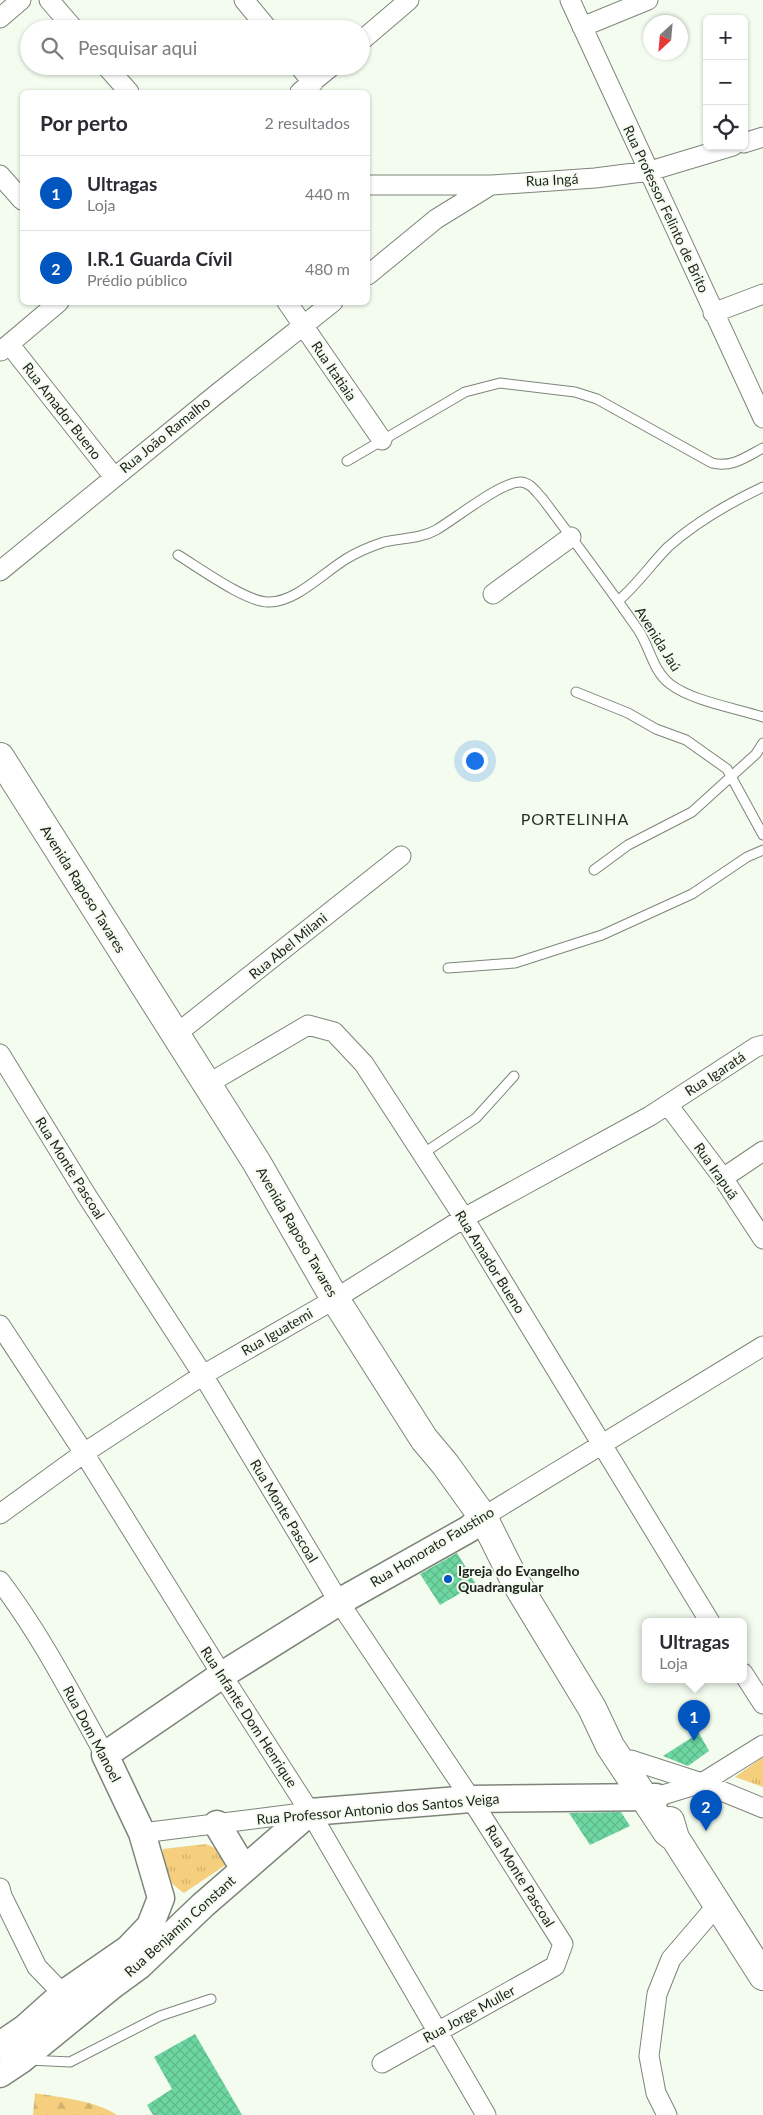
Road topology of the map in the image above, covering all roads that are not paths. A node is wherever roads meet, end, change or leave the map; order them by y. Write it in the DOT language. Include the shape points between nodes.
graph roads {
  1 [pos="21,0"];
  2 [pos="49,0"];
  3 [pos="244,0"];
  4 [pos="409,0"];
  5 [pos="570,0"];
  6 [pos="648,0"];
  7 [pos="0,18"];
  8 [pos="66,20"];
  9 [pos="261,20"];
  10 [pos="582,27"];
  11 [pos="370,33"];
  12 [pos="114,75"];
  13 [pos="302,75"];
  14 [pos="321,75"];
  15 [pos="306,88"];
  16 [pos="127,90"];
  17 [pos="763,137"];
  18 [pos="748,142"];
  19 [pos="720,150"];
  20 [pos="650,171"];
  21 [pos="0,175"];
  22 [pos="370,185"];
  23 [pos="492,185"];
  24 [pos="20,198"];
  25 [pos="370,272"];
  26 [pos="763,294"];
  27 [pos="55,305"];
  28 [pos="289,305"];
  29 [pos="329,305"];
  30 [pos="713,313"];
  31 [pos="303,326"];
  32 [pos="5,348"];
  33 [pos="763,418"];
  34 [pos="382,440"];
  35 [pos="763,448"];
  36 [pos="347,461"];
  37 [pos="114,477"];
  38 [pos="763,488"];
  39 [pos="571,537"];
  40 [pos="178,555"];
  41 [pos="0,571"];
  42 [pos="493,594"];
  43 [pos="618,601"];
  44 [pos="576,692"];
  45 [pos="763,717"];
  46 [pos="763,743"];
  47 [pos="0,757"];
  48 [pos="730,778"];
  49 [pos="763,834"];
  50 [pos="763,850"];
  51 [pos="401,856"];
  52 [pos="594,870"];
  53 [pos="448,968"];
  54 [pos="176,1035"];
  55 [pos="763,1045"];
  56 [pos="0,1054"];
  57 [pos="514,1076"];
  58 [pos="206,1085"];
  59 [pos="668,1105"];
  60 [pos="763,1151"];
  61 [pos="421,1155"];
  62 [pos="723,1178"];
  63 [pos="464,1218"];
  64 [pos="763,1239"];
  65 [pos="335,1299"];
  66 [pos="0,1325"];
  67 [pos="763,1346"];
  68 [pos="203,1375"];
  69 [pos="601,1444"];
  70 [pos="84,1453"];
  71 [pos="0,1514"];
  72 [pos="476,1523"];
  73 [pos="0,1582"];
  74 [pos="339,1602"];
  75 [pos="708,1618"];
  76 [pos="222,1675"];
  77 [pos="747,1679"];
  78 [pos="763,1704"];
  79 [pos="592,1708"];
  80 [pos="763,1745"];
  81 [pos="105,1755"];
  82 [pos="631,1760"];
  83 [pos="702,1783"];
  84 [pos="650,1797"];
  85 [pos="471,1799"];
  86 [pos="763,1808"];
  87 [pos="310,1812"];
  88 [pos="217,1824"];
  89 [pos="142,1833"];
  90 [pos="244,1869"];
  91 [pos="0,1888"];
  92 [pos="161,1898"];
  93 [pos="719,1904"];
  94 [pos="202,1905"];
  95 [pos="555,1966"];
  96 [pos="763,1976"];
  97 [pos="63,1994"];
  98 [pos="211,1999"];
  99 [pos="437,2032"];
  100 [pos="7,2060"];
  101 [pos="382,2063"];
  102 [pos="486,2115"];
  103 [pos="667,2115"];
  1 -- 7 [label="street"];
  2 -- 8 [label="street"];
  3 -- 9 [label="street"];
  4 -- 11 [label="street"];
  5 -- 10 [label="street, Rua Professor Felinto de Brito"];
  6 -- 10 [label="street"];
  10 -- 20 [label="street, Rua Professor Felinto de Brito"];
  12 -- 16 [label="street"];
  13 -- 15 [label="street"];
  14 -- 15 [label="street"];
  17 -- 18 [label="street"];
  19 -- 20 [label="street, Rua Ingá"];
  20 -- 23 [label="street, Rua Ingá"];
  20 -- 30 [label="street, Rua Professor Felinto de Brito"];
  21 -- 24 [label="street"];
  22 -- 23 [label="street, Rua Ingá"];
  23 -- 25 [label="street" via="436,219"];
  26 -- 30 [label="street"];
  27 -- 32 [label="street"];
  28 -- 31 [label="street, Rua Itatiaia"];
  29 -- 31 [label="street, Rua João Ramalho"];
  30 -- 33 [label="street, Rua Professor Felinto de Brito"];
  31 -- 34 [label="street, Rua Itatiaia"];
  31 -- 37 [label="street, Rua João Ramalho"];
  32 -- 37 [label="street, Rua Amador Bueno"];
  34 -- 35 [label="lane" via="465,392 500,383 575,392 597,399 723,466 734,464"];
  34 -- 36 [label="lane"];
  37 -- 41 [label="street, Rua João Ramalho"];
  38 -- 43 [label="lane" via="701,521 668,547"];
  39 -- 40 [label="lane, Avenida Jaú" via="542,498 529,484 521,482 502,488 434,531 384,542 347,558 289,599 277,602 266,603 250,598"];
  39 -- 42 [label="street"];
  39 -- 43 [label="lane, Avenida Jaú"];
  43 -- 45 [label="lane, Avenida Jaú" via="668,682 687,695"];
  44 -- 48 [label="lane" via="686,740 726,769"];
  46 -- 48 [label="lane"];
  47 -- 54 [label="main road, Avenida Raposo Tavares"];
  48 -- 49 [label="lane"];
  48 -- 52 [label="lane" via="692,812 628,845"];
  50 -- 53 [label="lane" via="692,894 602,934 516,963"];
  51 -- 54 [label="street, Rua Abel Milani"];
  54 -- 58 [label="main road, Avenida Raposo Tavares"];
  55 -- 59 [label="street, Rua Igaratá"];
  56 -- 68 [label="street, Rua Monte Pascoal"];
  57 -- 61 [label="lane" via="476,1118"];
  58 -- 61 [label="street, Rua Amador Bueno" via="308,1025 334,1032 364,1064"];
  58 -- 65 [label="main road, Avenida Raposo Tavares" via="257,1163"];
  59 -- 62 [label="street, Rua Irapuã"];
  59 -- 63 [label="street, Rua Iguatemi"];
  60 -- 62 [label="street"];
  61 -- 63 [label="street, Rua Amador Bueno"];
  62 -- 64 [label="street, Rua Irapuã"];
  63 -- 65 [label="street, Rua Iguatemi"];
  63 -- 69 [label="street, Rua Amador Bueno"];
  65 -- 68 [label="street, Rua Iguatemi"];
  65 -- 72 [label="main road, Avenida Raposo Tavares" via="424,1439 432,1468"];
  66 -- 70 [label="street, Rua Infante Dom Henrique"];
  67 -- 69 [label="street, Rua Honorato Faustino"];
  68 -- 70 [label="street, Rua Iguatemi"];
  68 -- 74 [label="street, Rua Monte Pascoal"];
  69 -- 72 [label="street, Rua Honorato Faustino"];
  69 -- 75 [label="street, Rua Amador Bueno"];
  70 -- 71 [label="street, Rua Iguatemi"];
  70 -- 76 [label="street, Rua Infante Dom Henrique"];
  72 -- 74 [label="street, Rua Honorato Faustino"];
  72 -- 79 [label="main road, Avenida Raposo Tavares" via="494,1569 515,1580"];
  73 -- 81 [label="street, Rua Dom Manoel" via="17,1603 57,1668"];
  74 -- 76 [label="street, Rua Honorato Faustino"];
  74 -- 85 [label="street, Rua Monte Pascoal"];
  76 -- 81 [label="street, Rua Honorato Faustino"];
  76 -- 87 [label="street, Rua Infante Dom Henrique"];
  77 -- 78 [label="street"];
  79 -- 82 [label="main road" via="614,1732"];
  79 -- 84 [label="main road" via="610,1746"];
  80 -- 83 [label="street, Rua Professor Antonio dos Santos Veiga"];
  81 -- 89 [label="street, Rua Dom Manoel"];
  82 -- 83 [label="street"];
  82 -- 84 [label="main road"];
  83 -- 84 [label="street, Rua Professor Antonio dos Santos Veiga"];
  83 -- 86 [label="street"];
  84 -- 85 [label="street, Rua Professor Antonio dos Santos Veiga"];
  84 -- 93 [label="main road" via="667,1832 676,1838"];
  85 -- 87 [label="street, Rua Professor Antonio dos Santos Veiga"];
  85 -- 95 [label="street, Rua Monte Pascoal" via="563,1944"];
  87 -- 88 [label="street, Rua Professor Antonio dos Santos Veiga"];
  87 -- 90 [label="street, Rua Benjamin Constant"];
  87 -- 99 [label="street, Rua Infante Dom Henrique"];
  88 -- 89 [label="street, Rua Professor Antonio dos Santos Veiga"];
  88 -- 90 [label="street"];
  89 -- 92 [label="street, Rua Dom Manoel"];
  90 -- 94 [label="street, Rua Benjamin Constant"];
  91 -- 97 [label="street" via="37,1967"];
  92 -- 94 [label="street"];
  92 -- 97 [label="street, Rua Benjamin Constant" via="150,1926 128,1949"];
  93 -- 96 [label="main road"];
  93 -- 103 [label="street" via="671,1959 656,1994 649,2056 656,2093"];
  94 -- 100 [label="street, Rua Benjamin Constant" via="139,1966"];
  95 -- 99 [label="street, Rua Jorge Muller"];
  97 -- 100 [label="street, Rua Benjamin Constant" via="25,2028"];
  98 -- 100 [label="lane" via="160,2016 70,2062"];
  99 -- 101 [label="street, Rua Jorge Muller"];
  99 -- 102 [label="street, Rua Infante Dom Henrique"];
}
